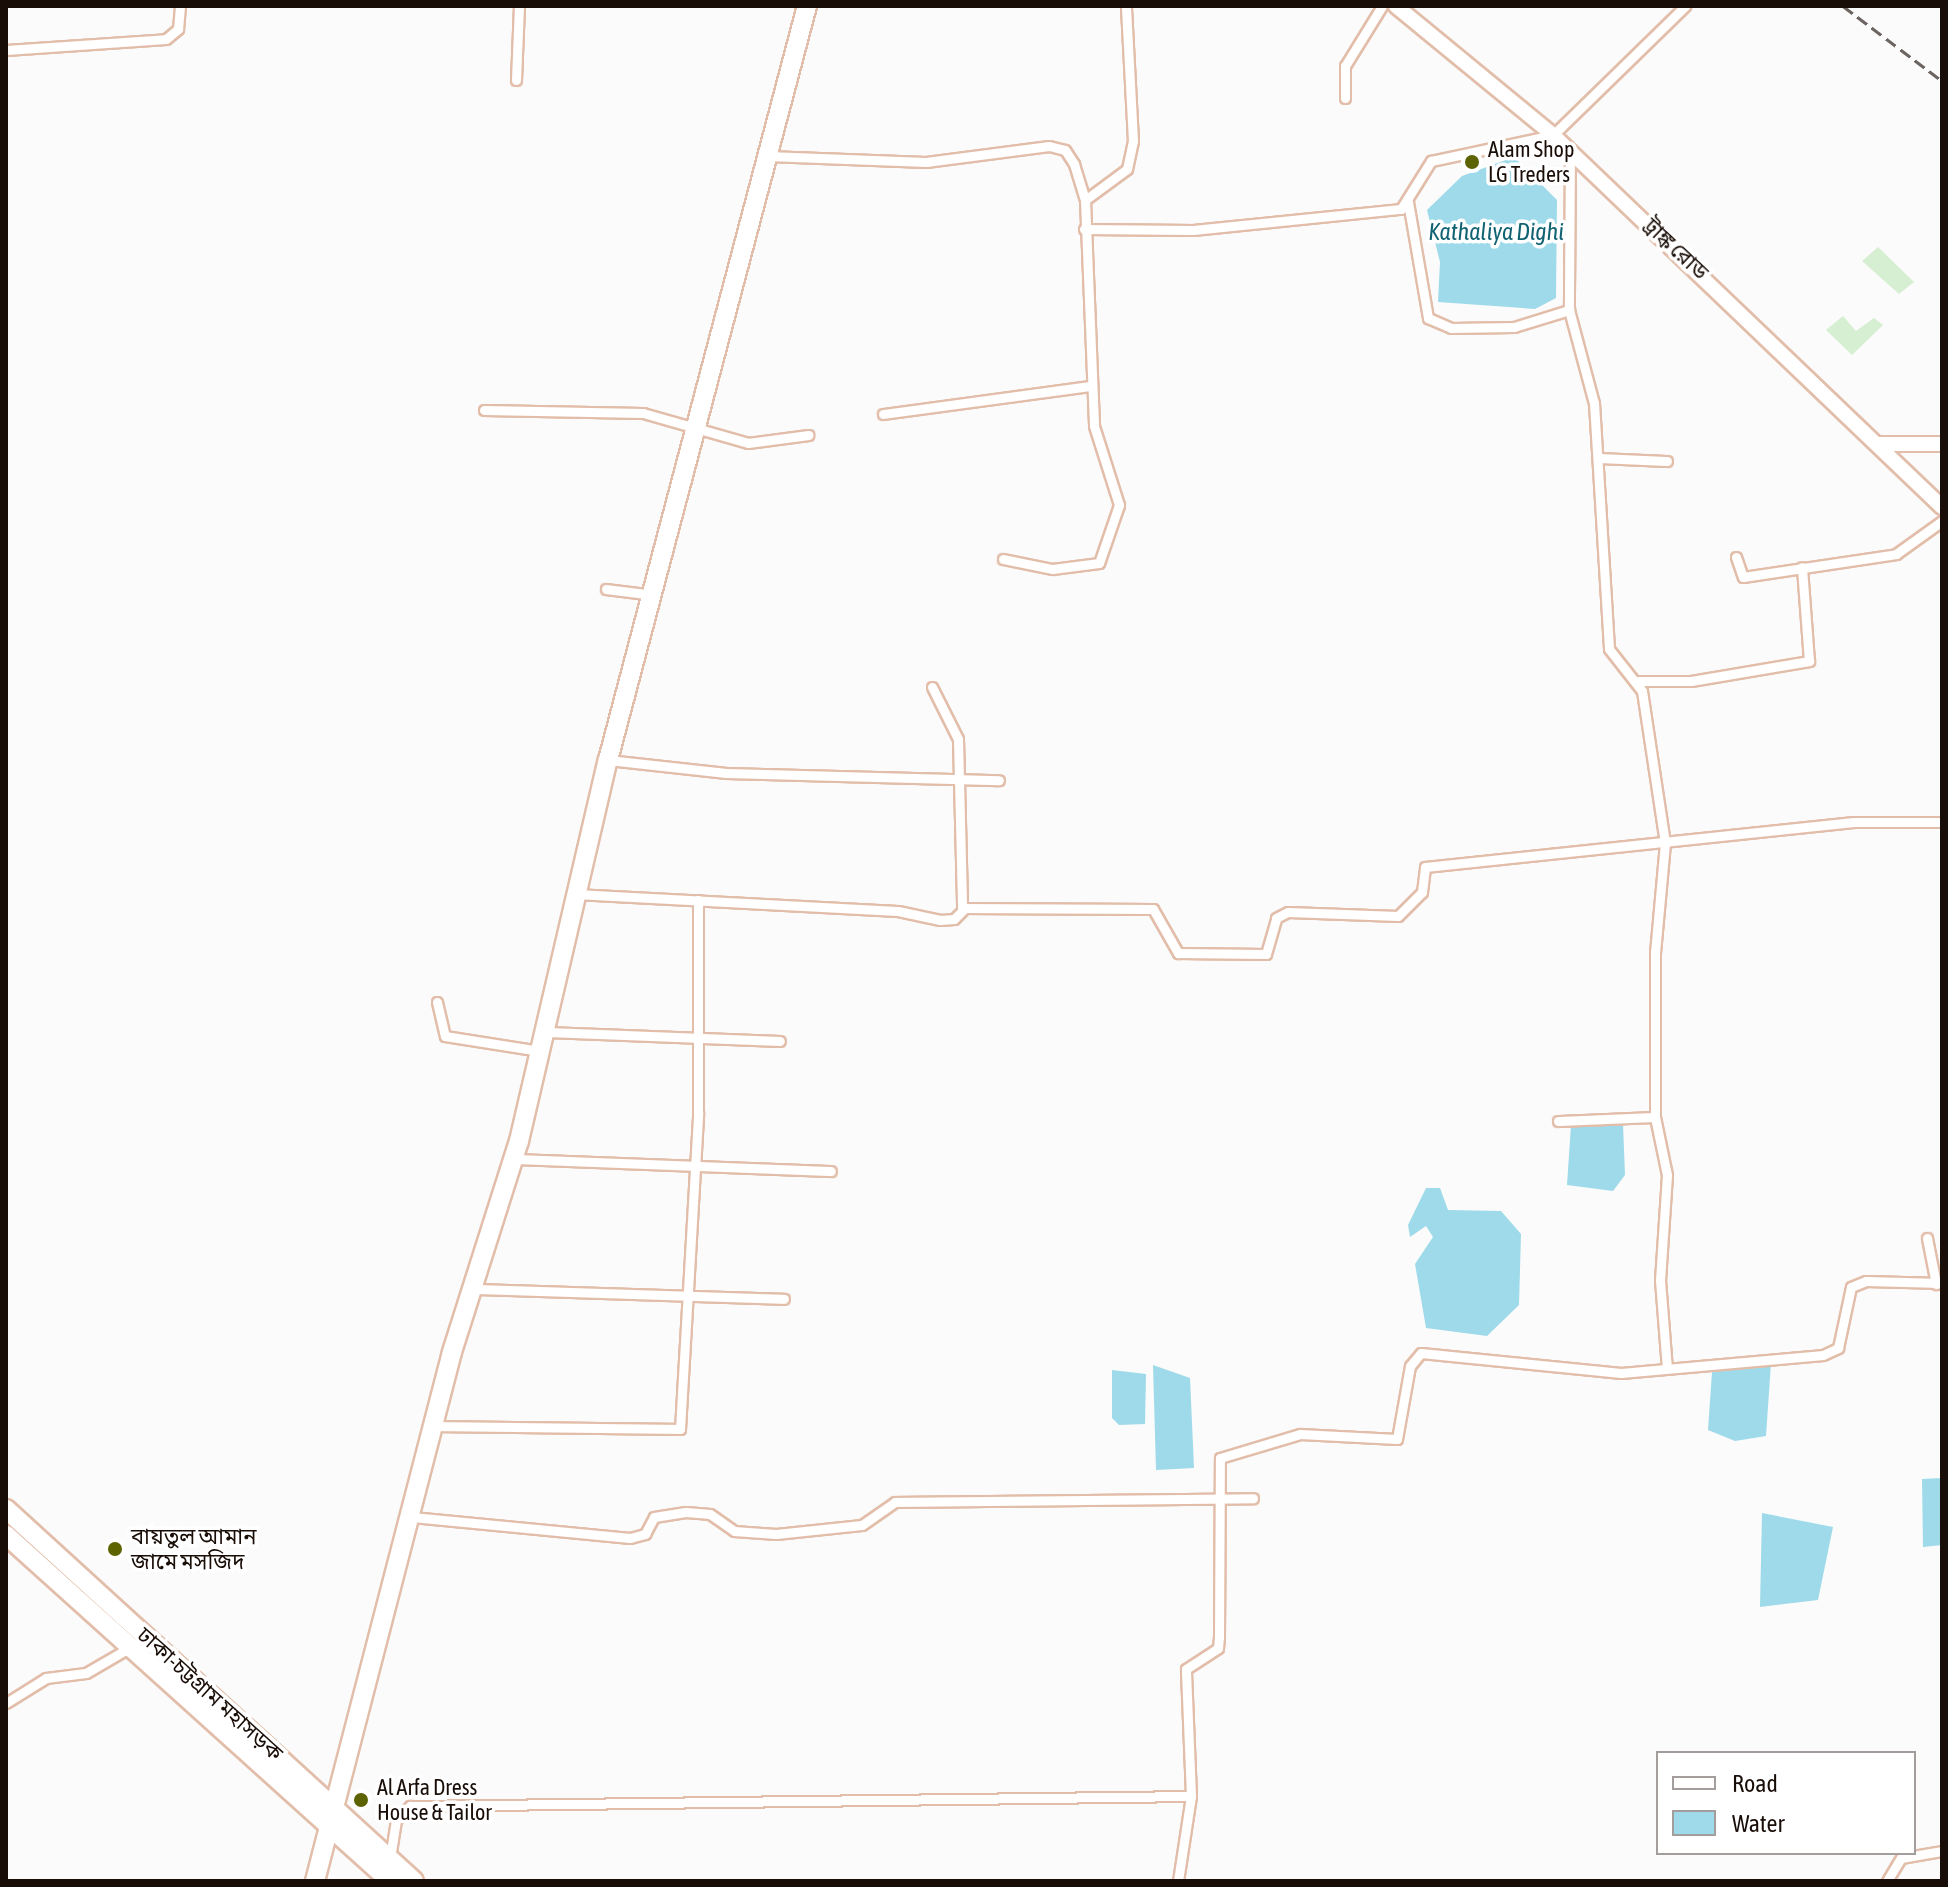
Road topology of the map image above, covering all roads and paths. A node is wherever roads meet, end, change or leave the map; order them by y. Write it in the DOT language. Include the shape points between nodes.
graph roads {
  1 [pos="180,6"];
  2 [pos="519,6"];
  3 [pos="807,6"];
  4 [pos="1126,6"];
  5 [pos="1382,6"];
  6 [pos="1396,6"];
  7 [pos="1685,6"];
  8 [pos="6,50"];
  9 [pos="516,80"];
  10 [pos="1345,98"];
  11 [pos="1553,135"];
  12 [pos="1570,151"];
  13 [pos="767,156"];
  14 [pos="1085,200"];
  15 [pos="1408,202"];
  16 [pos="1084,229"];
  17 [pos="1569,310"];
  18 [pos="1089,386"];
  19 [pos="484,410"];
  20 [pos="883,414"];
  21 [pos="697,426"];
  22 [pos="808,435"];
  23 [pos="1877,444"];
  24 [pos="1942,444"];
  25 [pos="1598,458"];
  26 [pos="1667,461"];
  27 [pos="1942,507"];
  28 [pos="1942,521"];
  29 [pos="1736,557"];
  30 [pos="1003,559"];
  31 [pos="1802,567"];
  32 [pos="606,589"];
  33 [pos="656,595"];
  34 [pos="1639,681"];
  35 [pos="932,687"];
  36 [pos="608,760"];
  37 [pos="999,780"];
  38 [pos="957,784"];
  39 [pos="1942,822"];
  40 [pos="1665,843"];
  41 [pos="575,894"];
  42 [pos="698,900"];
  43 [pos="964,909"];
  44 [pos="437,1002"];
  45 [pos="547,1032"];
  46 [pos="694,1041"];
  47 [pos="780,1041"];
  48 [pos="540,1051"];
  49 [pos="1655,1117"];
  50 [pos="1558,1121"];
  51 [pos="514,1159"];
  52 [pos="690,1168"];
  53 [pos="831,1171"];
  54 [pos="1927,1238"];
  55 [pos="1939,1284"];
  56 [pos="474,1289"];
  57 [pos="690,1298"];
  58 [pos="784,1299"];
  59 [pos="1667,1368"];
  60 [pos="434,1426"];
  61 [pos="1216,1497"];
  62 [pos="1253,1498"];
  63 [pos="6,1509"];
  64 [pos="412,1517"];
  65 [pos="6,1535"];
  66 [pos="129,1648"];
  67 [pos="6,1703"];
  68 [pos="1191,1796"];
  69 [pos="330,1814"];
  70 [pos="1942,1851"];
  71 [pos="390,1858"];
  72 [pos="315,1881"];
  73 [pos="390,1881"];
  74 [pos="414,1881"];
  75 [pos="1178,1881"];
  76 [pos="1887,1881"];
  1 -- 8 [label="street" via="178,29 166,39"];
  2 -- 9 [label="street"];
  3 -- 13 [label="highway"];
  4 -- 14 [label="street" via="1133,141 1127,169"];
  5 -- 10 [label="street" via="1345,66"];
  6 -- 11 [label="main road, ট্রাঙ্ক রোড"];
  7 -- 11 [label="street"];
  11 -- 12 [label="main road, ট্রাঙ্ক রোড"];
  11 -- 15 [label="street" via="1431,161"];
  12 -- 17 [label="street"];
  12 -- 23 [label="main road, ট্রাঙ্ক রোড"];
  13 -- 14 [label="street" via="926,162 1049,146 1065,150"];
  13 -- 21 [label="highway"];
  14 -- 16 [label="street"];
  15 -- 16 [label="street" via="1392,212 1308,213 1193,230"];
  15 -- 17 [label="street" via="1428,318 1451,328 1514,327"];
  16 -- 18 [label="street"];
  17 -- 25 [label="street" via="1587,363"];
  18 -- 20 [label="street"];
  18 -- 30 [label="street" via="1119,505 1099,563 1052,569"];
  19 -- 21 [label="street" via="643,413"];
  21 -- 22 [label="street" via="748,443"];
  21 -- 33 [label="highway"];
  23 -- 24 [label="main road"];
  23 -- 27 [label="main road, ট্রাঙ্ক রোড"];
  25 -- 26 [label="street"];
  25 -- 34 [label="street" via="1609,649"];
  28 -- 31 [label="street" via="1896,554"];
  29 -- 31 [label="street" via="1743,577"];
  31 -- 34 [label="street" via="1809,661 1691,681"];
  32 -- 33 [label="street"];
  33 -- 36 [label="highway"];
  34 -- 40 [label="street"];
  35 -- 38 [label="street" via="958,739"];
  36 -- 38 [label="street"];
  36 -- 41 [label="highway"];
  37 -- 38 [label="street"];
  38 -- 43 [label="street" via="956,890"];
  39 -- 40 [label="street" via="1854,822"];
  40 -- 43 [label="street" via="1425,867 1422,892 1398,916 1281,913 1269,949 1256,956 1172,951 1162,915 1153,909"];
  40 -- 49 [label="street" via="1655,952"];
  41 -- 42 [label="street"];
  41 -- 45 [label="highway"];
  42 -- 43 [label="street" via="898,911 940,920"];
  42 -- 46 [label="street"];
  44 -- 48 [label="street" via="445,1036"];
  45 -- 46 [label="street"];
  45 -- 48 [label="highway"];
  46 -- 47 [label="street"];
  46 -- 52 [label="street" via="698,1113"];
  48 -- 51 [label="highway"];
  49 -- 50 [label="street"];
  49 -- 59 [label="street" via="1667,1175 1660,1280"];
  51 -- 52 [label="street"];
  51 -- 56 [label="highway"];
  52 -- 53 [label="street"];
  52 -- 57 [label="street"];
  54 -- 55 [label="street"];
  55 -- 59 [label="street" via="1866,1281 1851,1287 1838,1348 1823,1355"];
  56 -- 57 [label="street"];
  56 -- 60 [label="highway"];
  57 -- 58 [label="street"];
  57 -- 60 [label="street" via="680,1429"];
  59 -- 61 [label="street" via="1621,1373 1421,1353 1410,1366 1397,1439 1300,1434 1261,1441 1220,1458"];
  60 -- 64 [label="highway"];
  61 -- 62 [label="street"];
  61 -- 64 [label="street" via="1122,1505 895,1502 853,1528 776,1534 734,1531 710,1514 686,1512 654,1517 645,1534 630,1538"];
  61 -- 68 [label="street" via="1218,1648 1186,1669"];
  63 -- 69 [label="highway, ঢাকা-চট্টগ্রাম মহাসড়ক"];
  64 -- 69 [label="highway"];
  65 -- 66 [label="highway, ঢাকা-চট্টগ্রাম মহাসড়ক"];
  66 -- 67 [label="street" via="86,1673 46,1678"];
  66 -- 69 [label="highway, ঢাকা-চট্টগ্রাম মহাসড়ক"];
  68 -- 71 [label="street" via="410,1806 396,1820"];
  68 -- 75 [label="street"];
  69 -- 71 [label="highway, ঢাকা-চট্টগ্রাম মহাসড়ক"];
  69 -- 72 [label="highway"];
  69 -- 73 [label="highway, ঢাকা-চট্টগ্রাম মহাসড়ক"];
  70 -- 76 [label="street" via="1901,1858"];
  71 -- 74 [label="highway, ঢাকা-চট্টগ্রাম মহাসড়ক"];
}
